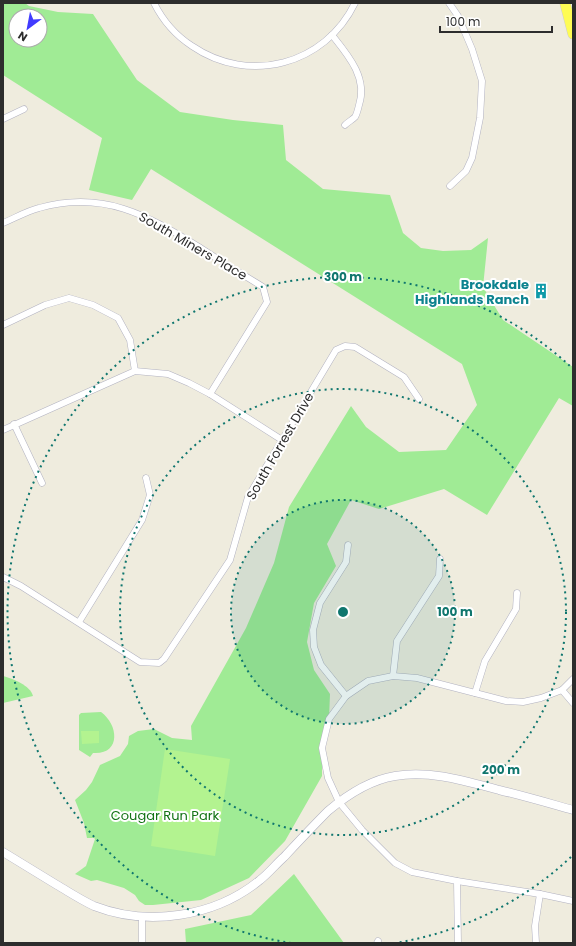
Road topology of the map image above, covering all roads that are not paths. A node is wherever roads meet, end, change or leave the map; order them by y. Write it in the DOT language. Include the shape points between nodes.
graph roads {
  1 [pos="154,3"];
  2 [pos="356,3"];
  3 [pos="449,3"];
  4 [pos="565,3"];
  5 [pos="573,34"];
  6 [pos="332,35"];
  7 [pos="24,109"];
  8 [pos="3,119"];
  9 [pos="345,125"];
  10 [pos="450,186"];
  11 [pos="3,224"];
  12 [pos="3,325"];
  13 [pos="135,371"];
  14 [pos="210,394"];
  15 [pos="419,399"];
  16 [pos="14,424"];
  17 [pos="3,430"];
  18 [pos="282,440"];
  19 [pos="146,478"];
  20 [pos="42,482"];
  21 [pos="348,545"];
  22 [pos="440,559"];
  23 [pos="3,577"];
  24 [pos="517,592"];
  25 [pos="79,622"];
  26 [pos="393,676"];
  27 [pos="573,679"];
  28 [pos="562,690"];
  29 [pos="474,693"];
  30 [pos="346,696"];
  31 [pos="573,703"];
  32 [pos="339,802"];
  33 [pos="573,810"];
  34 [pos="3,852"];
  35 [pos="457,882"];
  36 [pos="540,894"];
  37 [pos="573,901"];
  38 [pos="142,917"];
  39 [pos="142,943"];
  40 [pos="458,943"];
  41 [pos="536,943"];
  1 -- 6 [label="street" via="170,28 183,40 198,51 226,63 243,66 277,64 308,53"];
  2 -- 6 [label="street"];
  3 -- 10 [label="street" via="458,16 472,49 482,81 480,118 472,158 466,171"];
  4 -- 5 [label="main road"];
  6 -- 9 [label="street" via="348,55 361,83 356,116"];
  7 -- 8 [label="street"];
  11 -- 14 [label="street, South Miners Place" via="39,208 73,202 111,205 146,216 263,287 267,302"];
  12 -- 13 [label="street" via="45,305 69,298 93,304 118,318 130,340"];
  13 -- 14 [label="street" via="168,374"];
  13 -- 16 [label="street"];
  14 -- 18 [label="street"];
  15 -- 18 [label="street, South Forrest Drive" via="404,377 355,347 345,346 336,350"];
  16 -- 17 [label="street"];
  16 -- 20 [label="street"];
  18 -- 25 [label="street, South Forrest Drive" via="248,497 230,560 164,659 159,663 140,662"];
  19 -- 25 [label="street" via="150,495 142,520"];
  21 -- 30 [label="street" via="346,562 320,603 313,630 314,647 321,665"];
  22 -- 26 [label="street" via="439,576 397,641"];
  23 -- 25 [label="street, South Forrest Drive"];
  24 -- 29 [label="street" via="516,609 485,661"];
  26 -- 29 [label="street" via="417,678"];
  26 -- 30 [label="street" via="368,681"];
  27 -- 28 [label="street"];
  28 -- 29 [label="street" via="523,702 506,701"];
  28 -- 31 [label="street"];
  30 -- 32 [label="street" via="329,719 322,748 328,778"];
  32 -- 33 [label="street" via="380,780 394,776 430,774 478,784"];
  32 -- 35 [label="street" via="395,863 412,872"];
  32 -- 38 [label="street" via="262,879 240,893 202,910 160,917"];
  34 -- 38 [label="street" via="79,898 110,911"];
  35 -- 36 [label="street"];
  35 -- 40 [label="street"];
  36 -- 37 [label="street"];
  36 -- 41 [label="street" via="535,926"];
  38 -- 39 [label="street"];
}
